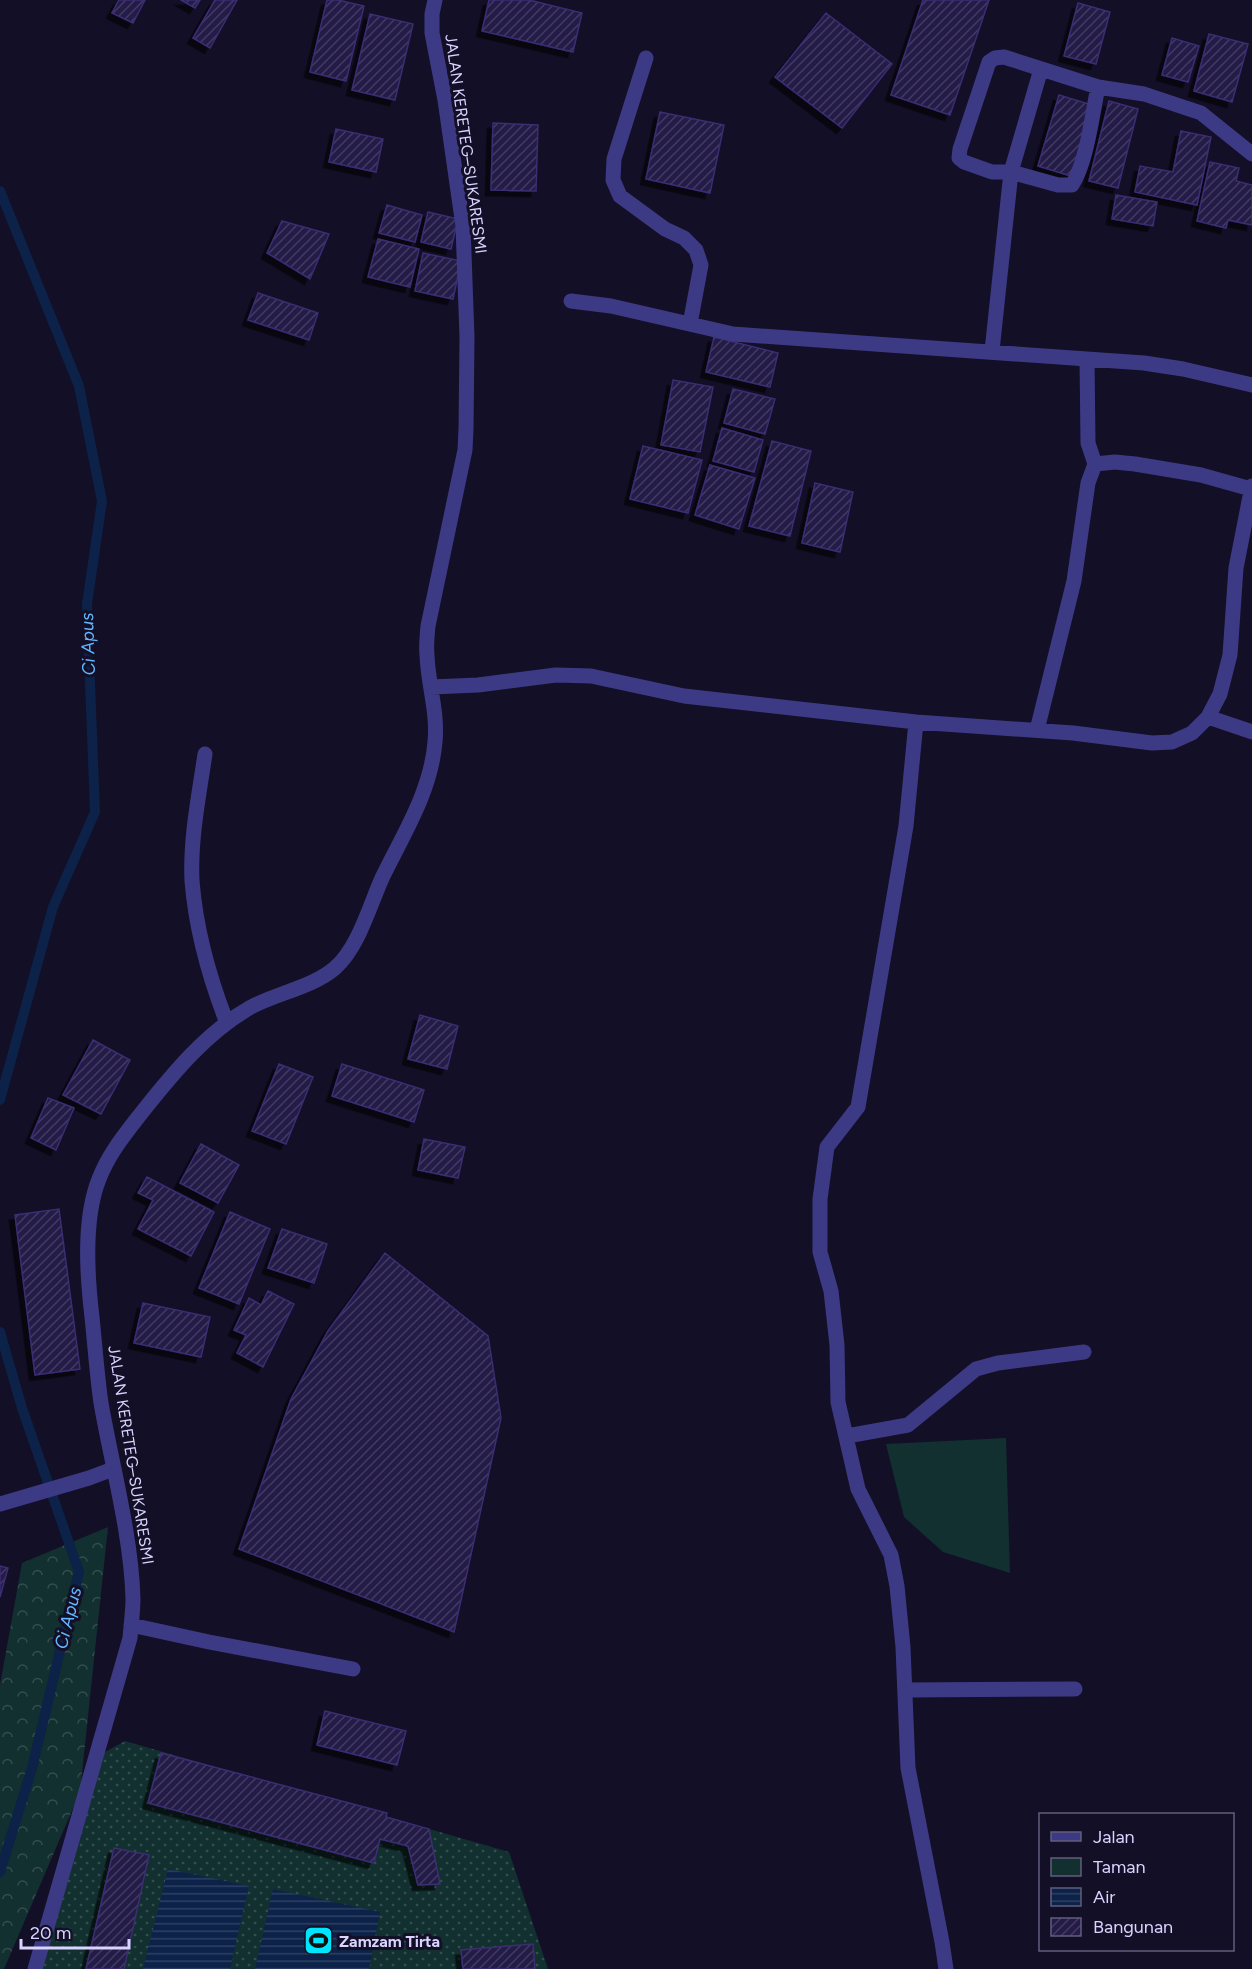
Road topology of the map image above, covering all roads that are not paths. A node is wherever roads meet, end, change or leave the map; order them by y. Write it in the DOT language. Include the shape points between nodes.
graph roads {
  1 [pos="435,0"];
  2 [pos="646,58"];
  3 [pos="1041,69"];
  4 [pos="1098,87"];
  5 [pos="1252,154"];
  6 [pos="1011,172"];
  7 [pos="571,301"];
  8 [pos="690,324"];
  9 [pos="992,351"];
  10 [pos="1088,359"];
  11 [pos="1252,385"];
  12 [pos="1095,464"];
  13 [pos="1251,487"];
  14 [pos="431,687"];
  15 [pos="1208,717"];
  16 [pos="916,723"];
  17 [pos="1037,730"];
  18 [pos="1252,732"];
  19 [pos="205,754"];
  20 [pos="227,1023"];
  21 [pos="1084,1352"];
  22 [pos="847,1436"];
  23 [pos="113,1469"];
  24 [pos="0,1504"];
  25 [pos="131,1625"];
  26 [pos="353,1669"];
  27 [pos="1075,1689"];
  28 [pos="905,1690"];
  29 [pos="35,1969"];
  30 [pos="946,1969"];
  1 -- 14 [label="street, JALAN KERETEG–SUKARESMI" via="432,33 463,226 467,406 465,450 428,626"];
  2 -- 8 [label="street" via="614,159 614,180 620,196 696,250 701,264"];
  3 -- 4 [label="street"];
  3 -- 6 [label="street"];
  3 -- 6 [label="street" via="1004,57 989,62 960,149 959,158 964,162 992,172"];
  4 -- 5 [label="street" via="1144,94 1201,113"];
  4 -- 6 [label="street" via="1082,160 1072,185"];
  6 -- 9 [label="street"];
  7 -- 8 [label="street"];
  8 -- 9 [label="street" via="733,334"];
  9 -- 10 [label="street"];
  10 -- 11 [label="street" via="1183,369"];
  10 -- 12 [label="street" via="1088,443"];
  12 -- 13 [label="street" via="1136,464"];
  12 -- 17 [label="street" via="1088,483 1074,581"];
  13 -- 15 [label="street" via="1236,568 1230,655 1220,694"];
  14 -- 16 [label="street" via="556,675 591,676 684,696"];
  14 -- 20 [label="street, JALAN KERETEG–SUKARESMI" via="436,741 429,776 346,955 326,974 267,999"];
  15 -- 17 [label="street" via="1192,733 1172,742"];
  15 -- 18 [label="street"];
  16 -- 17 [label="street"];
  16 -- 22 [label="street" via="906,826 858,1107 827,1147 819,1199 820,1252 831,1292 838,1402"];
  19 -- 20 [label="street" via="192,880 200,938"];
  20 -- 23 [label="street, JALAN KERETEG–SUKARESMI" via="170,1077 112,1150 91,1207 88,1285"];
  21 -- 22 [label="street" via="976,1369 908,1425"];
  22 -- 28 [label="street" via="858,1489 891,1555"];
  23 -- 24 [label="street"];
  23 -- 25 [label="street, JALAN KERETEG–SUKARESMI" via="130,1562"];
  25 -- 26 [label="street"];
  25 -- 29 [label="street, JALAN KERETEG–SUKARESMI"];
  27 -- 28 [label="street"];
  28 -- 30 [label="street" via="908,1768"];
}
